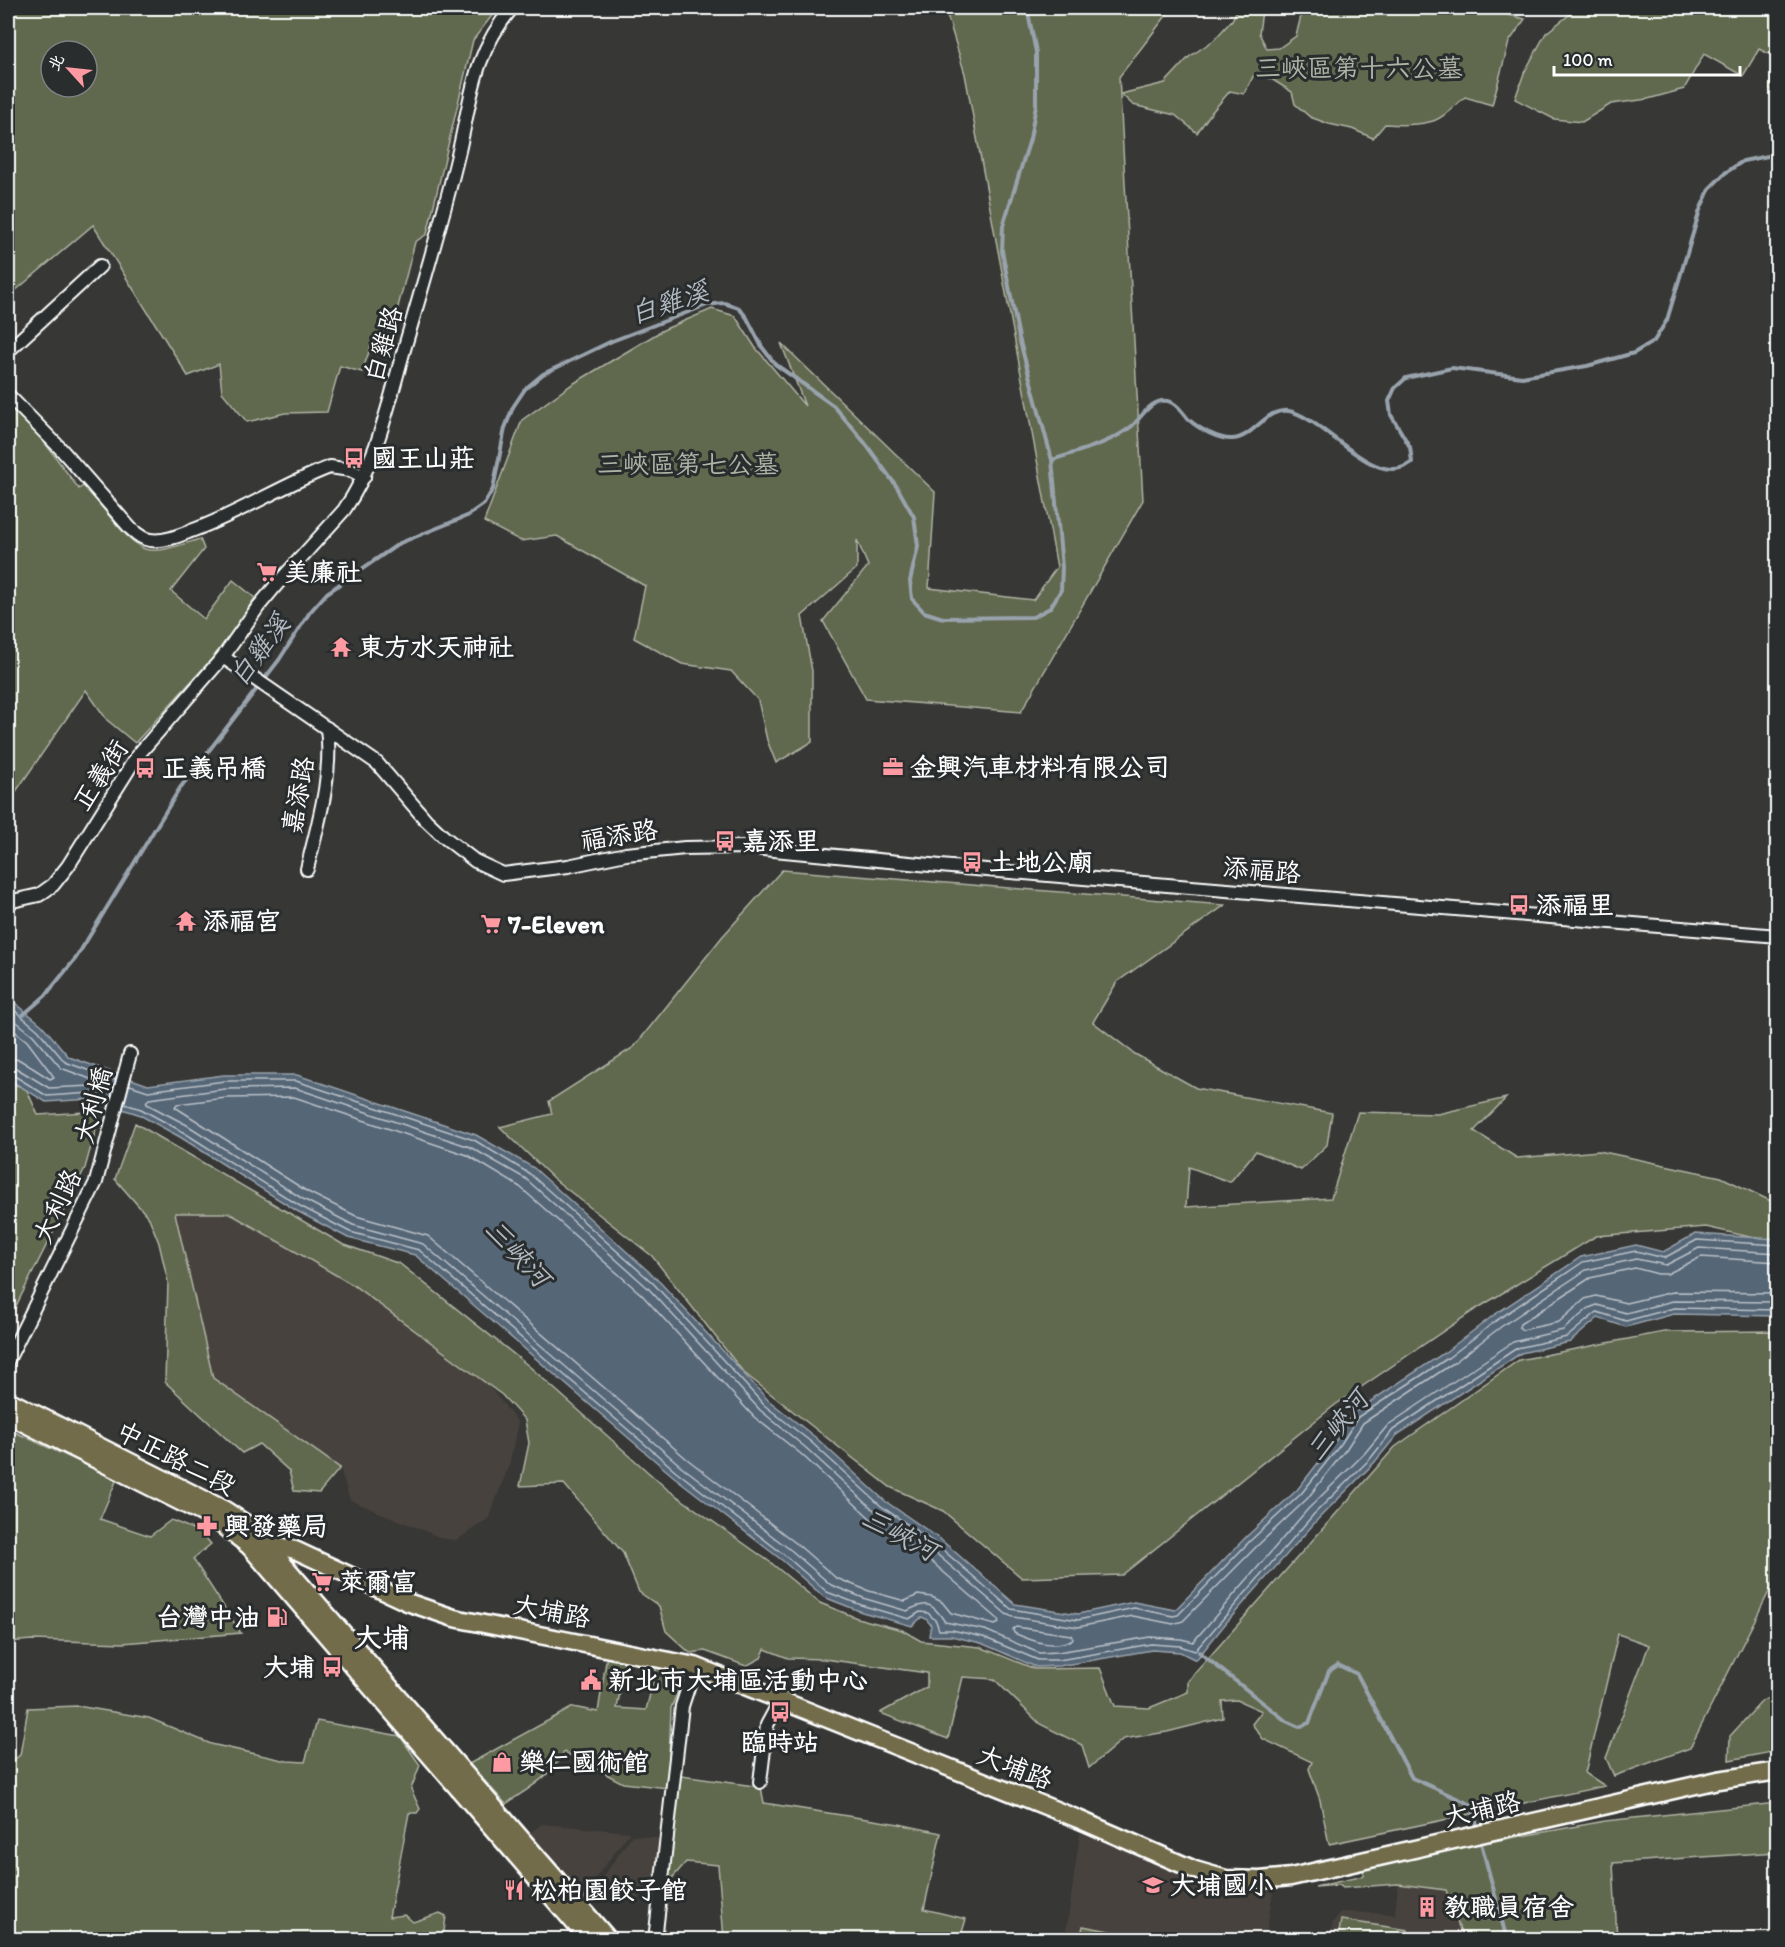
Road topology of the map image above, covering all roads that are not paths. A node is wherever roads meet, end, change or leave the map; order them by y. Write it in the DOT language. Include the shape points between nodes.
graph roads {
  1 [pos="512,8"];
  2 [pos="100,266"];
  3 [pos="8,351"];
  4 [pos="8,395"];
  5 [pos="364,477"];
  6 [pos="224,657"];
  7 [pos="327,728"];
  8 [pos="743,847"];
  9 [pos="307,869"];
  10 [pos="8,902"];
  11 [pos="1778,936"];
  12 [pos="130,1054"];
  13 [pos="99,1168"];
  14 [pos="8,1360"];
  15 [pos="8,1400"];
  16 [pos="8,1415"];
  17 [pos="257,1545"];
  18 [pos="695,1666"];
  19 [pos="780,1701"];
  20 [pos="1778,1771"];
  21 [pos="760,1782"];
  22 [pos="589,1940"];
  23 [pos="609,1940"];
  24 [pos="655,1940"];
  1 -- 5 [label="street, 白雞路" via="493,33 477,68 424,281"];
  2 -- 3 [label="street"];
  4 -- 5 [label="street" via="131,529 148,540 169,538 215,523 330,467"];
  5 -- 6 [label="street, 白雞路" via="344,510 258,607"];
  6 -- 7 [label="street"];
  6 -- 10 [label="street, 正義街" via="137,756 53,885 39,895"];
  7 -- 8 [label="street, 福添路" via="376,763 444,837 476,861 503,874 626,854"];
  7 -- 9 [label="street, 嘉添路" via="327,782"];
  8 -- 11 [label="street, 添福路"];
  12 -- 13 [label="street, 大利橋"];
  13 -- 14 [label="street, 大利路" via="96,1182"];
  15 -- 17 [label="main road, 中正路二段" via="225,1510 244,1523"];
  16 -- 17 [label="main road, 中正路二段" via="214,1519"];
  17 -- 18 [label="main road, 大埔路" via="295,1550 407,1602 454,1618"];
  17 -- 22 [label="main road, 中正路二段"];
  17 -- 23 [label="main road, 中正路二段"];
  18 -- 19 [label="main road, 大埔路"];
  18 -- 24 [label="street" via="682,1706"];
  19 -- 20 [label="main road, 大埔路" via="1078,1819 1195,1870 1226,1879 1291,1877 1718,1780"];
  19 -- 21 [label="street" via="767,1725"];
}
